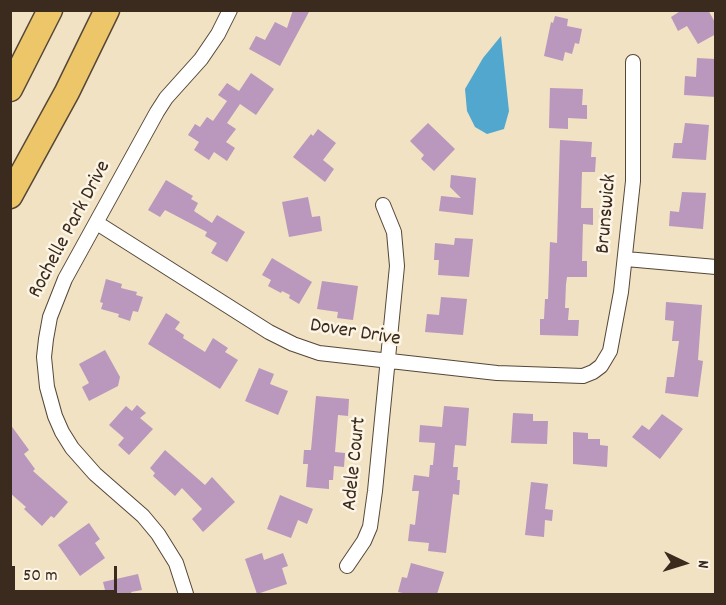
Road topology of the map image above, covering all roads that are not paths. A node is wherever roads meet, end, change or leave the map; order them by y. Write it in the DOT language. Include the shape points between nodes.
graph roads {
  1 [pos="50,10"];
  2 [pos="107,10"];
  3 [pos="231,10"];
  4 [pos="633,62"];
  5 [pos="10,89"];
  6 [pos="10,196"];
  7 [pos="383,205"];
  8 [pos="97,223"];
  9 [pos="626,259"];
  10 [pos="716,267"];
  11 [pos="388,362"];
  12 [pos="601,366"];
  13 [pos="347,566"];
  14 [pos="186,594"];
  1 -- 5 [label="highway"];
  2 -- 6 [label="highway"];
  3 -- 8 [label="street, Rochelle Park Drive" via="201,59 157,112"];
  4 -- 9 [label="street, Brunswick" via="633,171"];
  7 -- 11 [label="street, Adele Court" via="394,232 397,254"];
  8 -- 11 [label="street, Dover Drive" via="293,344 319,353"];
  8 -- 14 [label="street, Rochelle Park Drive" via="65,279 50,317 44,357 47,387 55,416 72,448 158,534 176,563"];
  9 -- 10 [label="street"];
  9 -- 12 [label="street, Brunswick" via="610,351"];
  11 -- 12 [label="street, Dover Drive" via="572,377"];
  11 -- 13 [label="street, Adele Court" via="373,511 364,541"];
}
